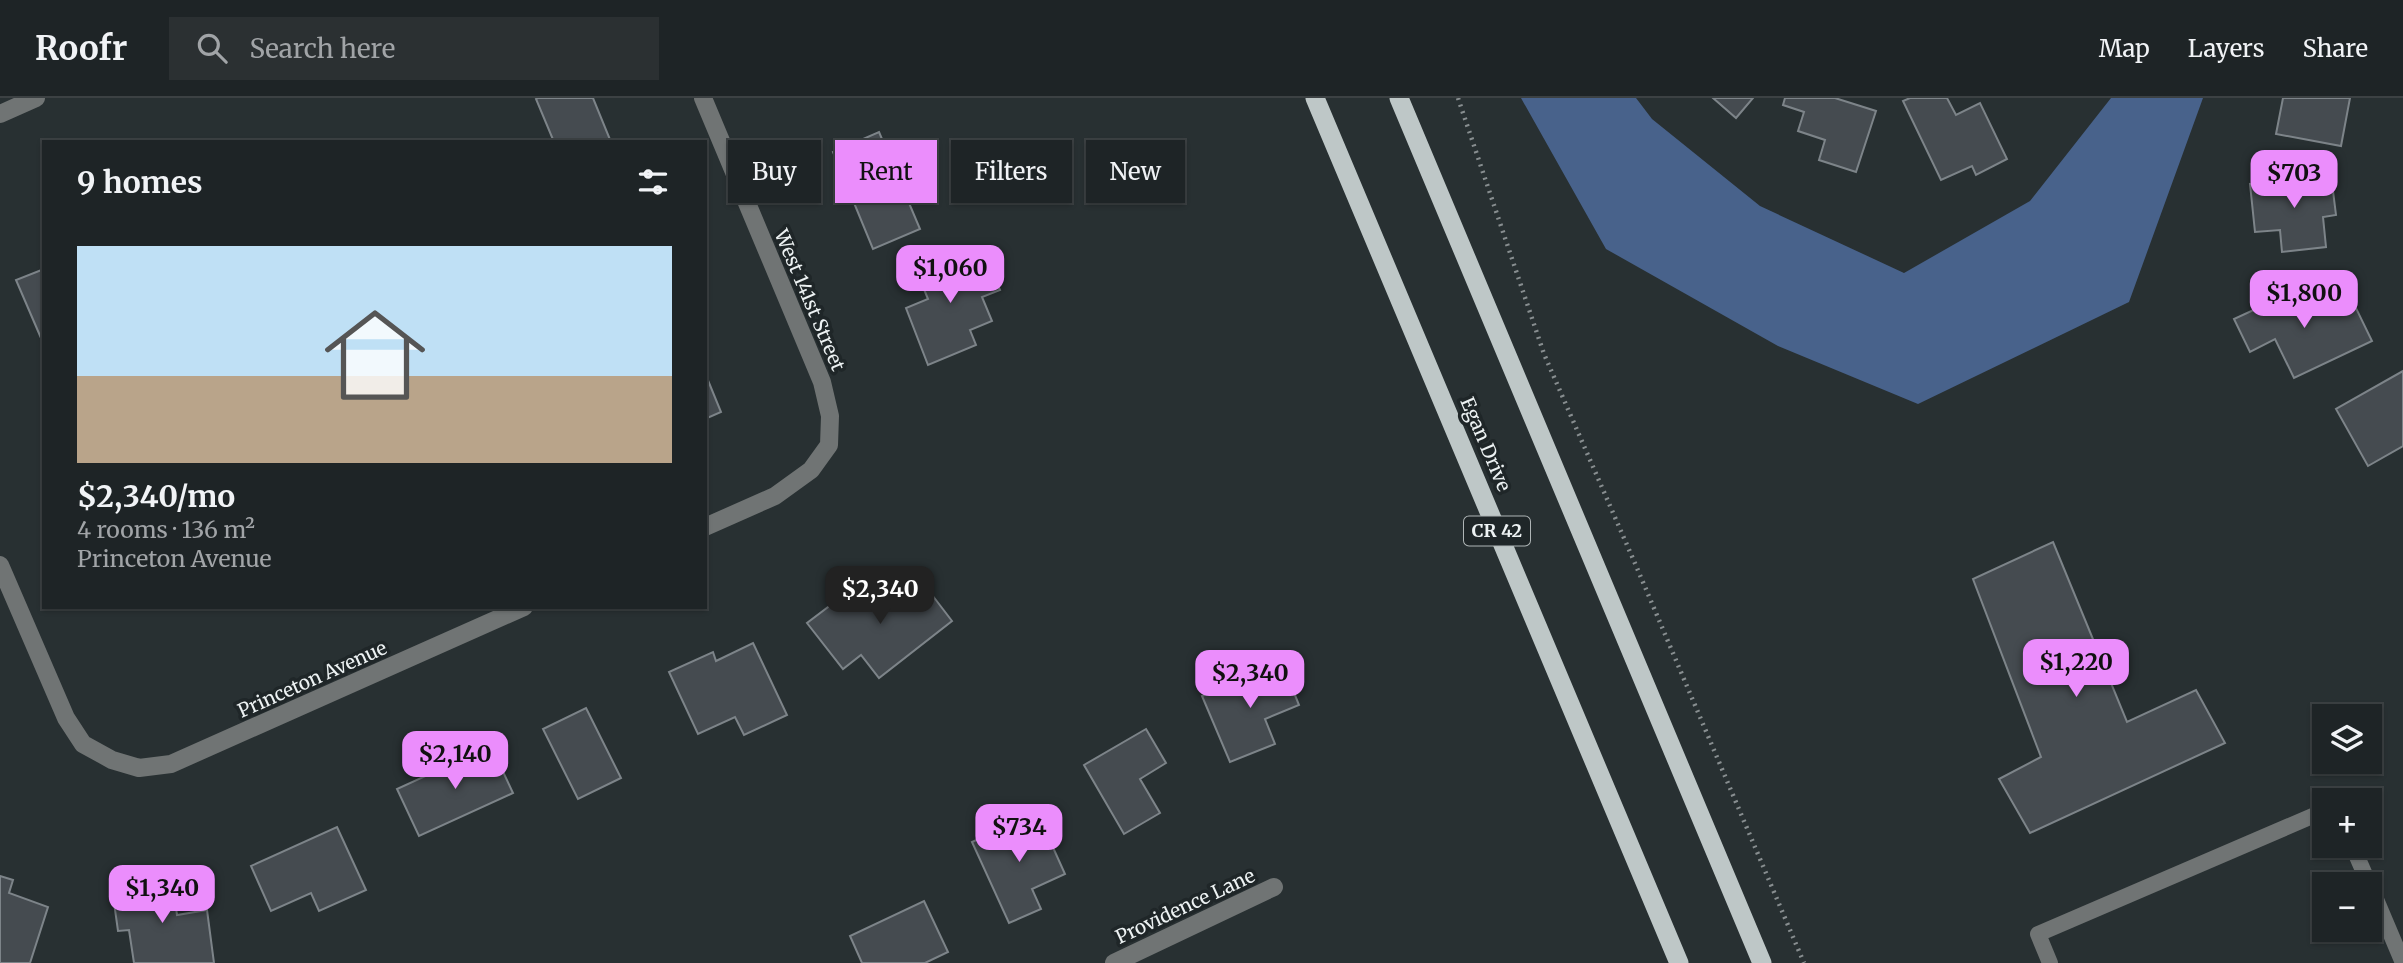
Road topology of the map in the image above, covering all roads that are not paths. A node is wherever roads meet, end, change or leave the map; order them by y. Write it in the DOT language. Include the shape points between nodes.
graph roads {
  1 [pos="36,98"];
  2 [pos="703,98"];
  3 [pos="1315,98"];
  4 [pos="1399,98"];
  5 [pos="0,114"];
  6 [pos="707,526"];
  7 [pos="0,565"];
  8 [pos="520,609"];
  9 [pos="2312,816"];
  10 [pos="1274,887"];
  11 [pos="2382,914"];
  12 [pos="1126,961"];
  13 [pos="1679,963"];
  14 [pos="1762,963"];
  15 [pos="2050,963"];
  16 [pos="2403,963"];
  1 -- 5 [label="street"];
  2 -- 6 [label="street, West 141st Street" via="822,382 830,416 829,445 811,470 775,496"];
  3 -- 13 [label="highway, Egan Drive / CR 42"];
  4 -- 14 [label="highway"];
  7 -- 8 [label="street, Princeton Avenue" via="66,718 83,744 139,768 171,764"];
  9 -- 15 [label="lane" via="2038,934"];
  10 -- 12 [label="street, Providence Lane"];
  11 -- 16 [label="lane"];
}
